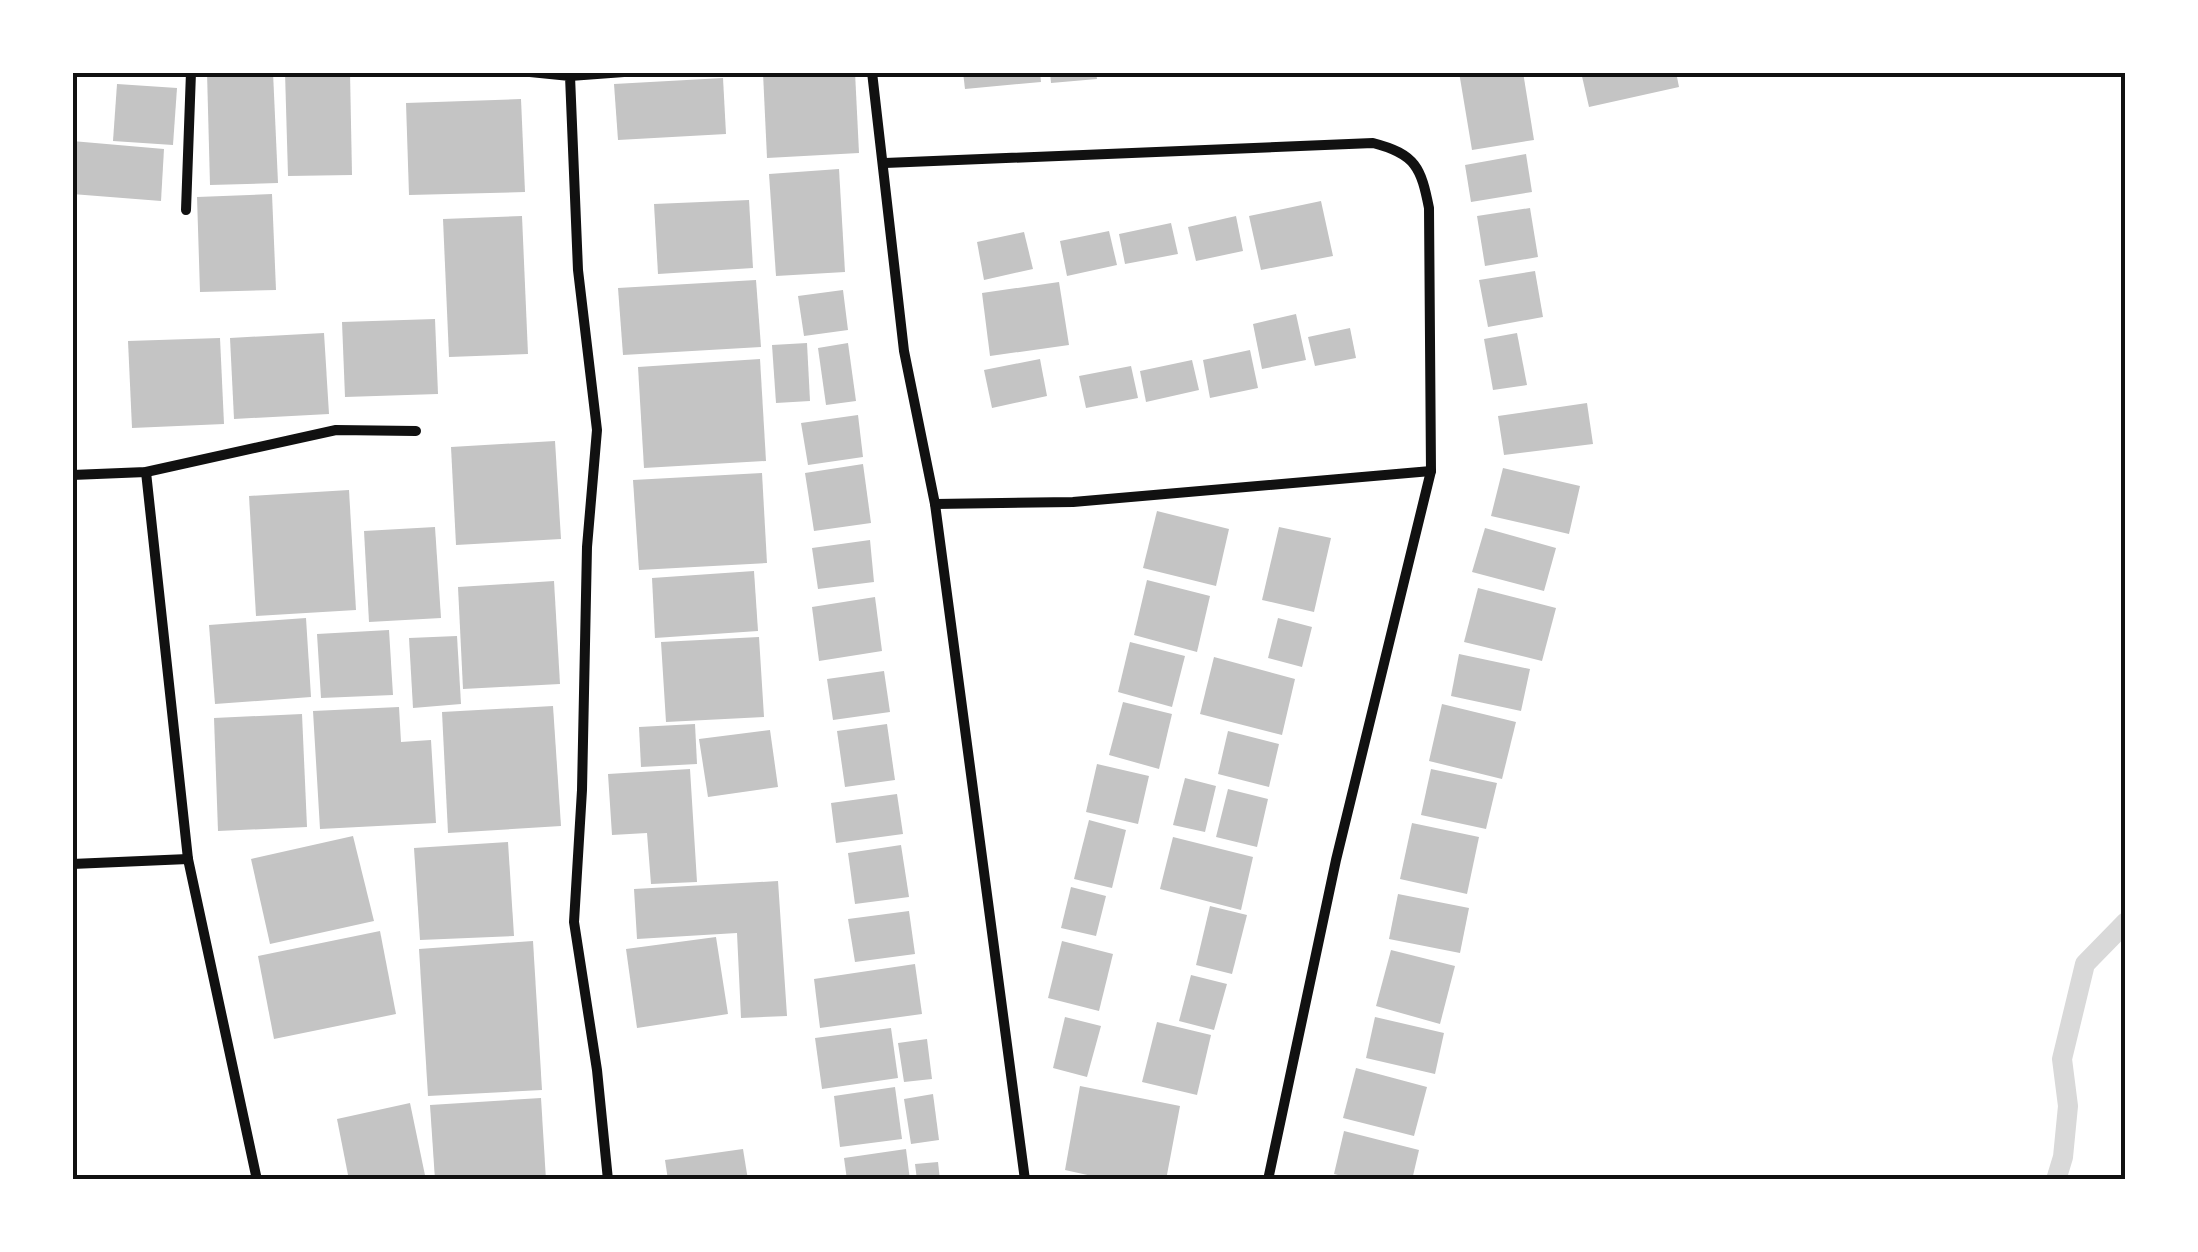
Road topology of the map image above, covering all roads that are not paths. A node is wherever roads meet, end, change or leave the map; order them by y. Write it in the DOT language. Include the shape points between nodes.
graph roads {
  1 [pos="191,72"];
  2 [pos="530,72"];
  3 [pos="624,72"];
  4 [pos="872,72"];
  5 [pos="570,76"];
  6 [pos="885,163"];
  7 [pos="186,210"];
  8 [pos="416,431"];
  9 [pos="1431,471"];
  10 [pos="146,472"];
  11 [pos="72,475"];
  12 [pos="935,504"];
  13 [pos="188,859"];
  14 [pos="72,864"];
  15 [pos="257,1180"];
  16 [pos="608,1180"];
  17 [pos="1025,1180"];
  18 [pos="1268,1180"];
  1 -- 7 [label="street"];
  2 -- 5 [label="street"];
  3 -- 5 [label="street"];
  4 -- 6 [label="street"];
  5 -- 16 [label="street" via="578,270 597,430 574,922"];
  6 -- 9 [label="street" via="1373,143 1396,149 1422,174 1430,208"];
  6 -- 12 [label="street" via="904,351"];
  8 -- 10 [label="street" via="336,430"];
  9 -- 12 [label="street" via="1073,502"];
  9 -- 18 [label="street" via="1336,860"];
  10 -- 11 [label="street"];
  10 -- 13 [label="street"];
  12 -- 17 [label="street"];
  13 -- 14 [label="street"];
  13 -- 15 [label="street"];
}
